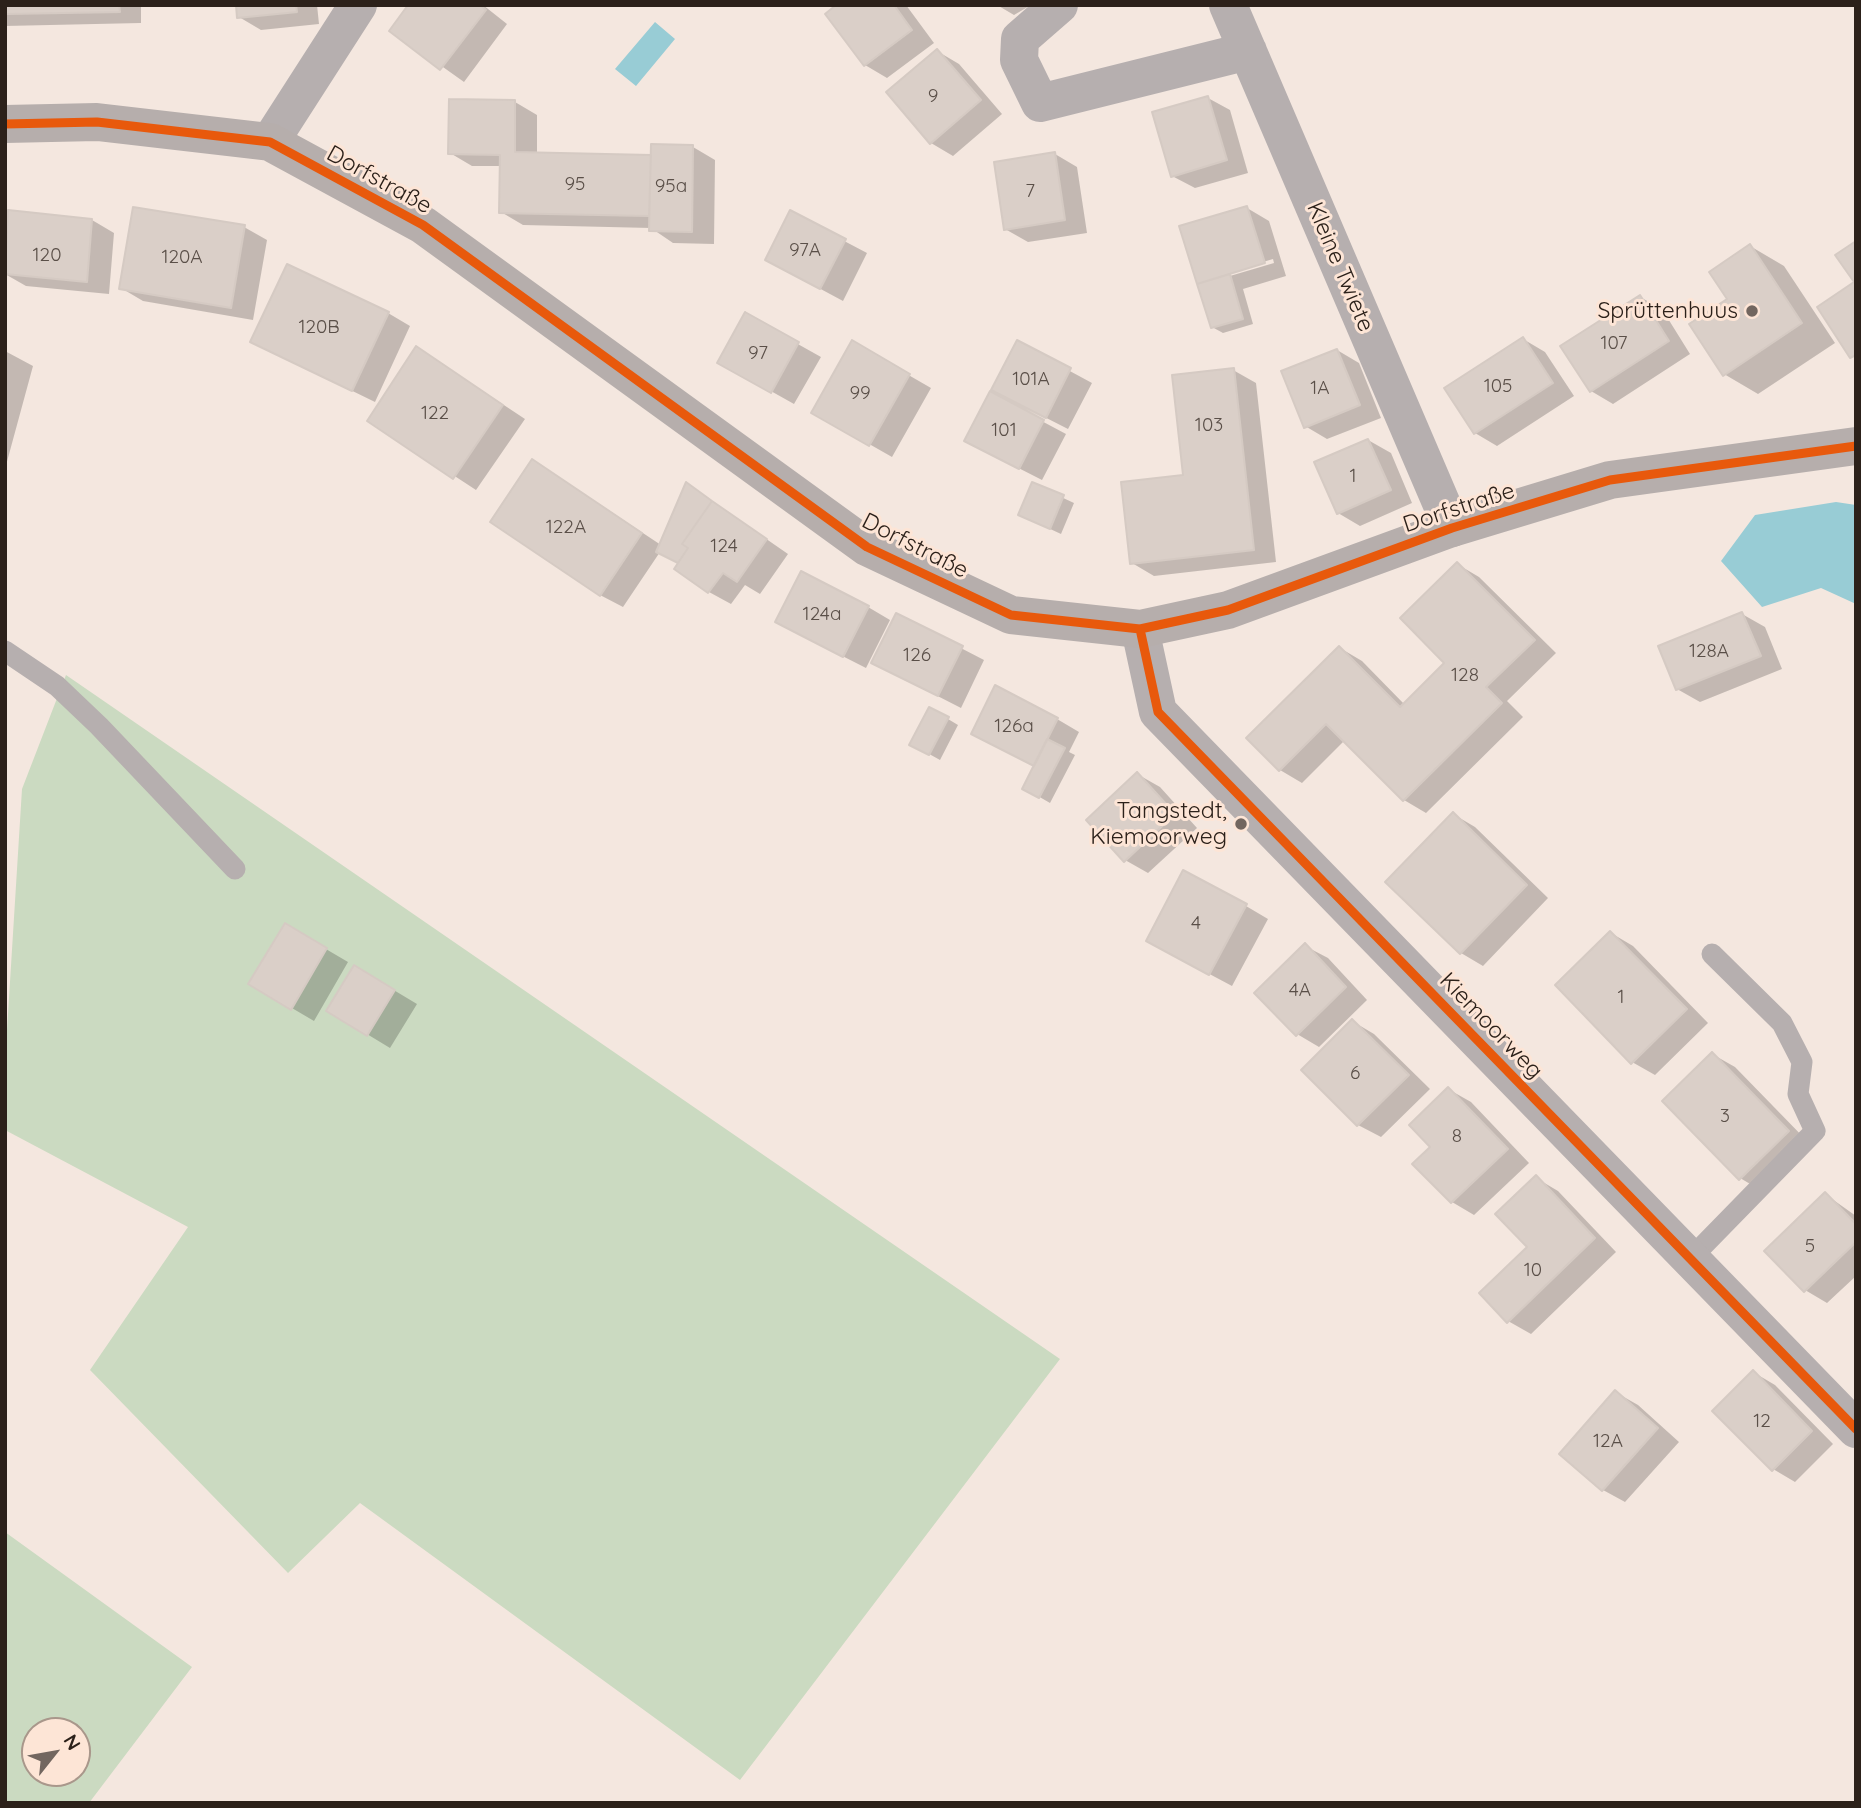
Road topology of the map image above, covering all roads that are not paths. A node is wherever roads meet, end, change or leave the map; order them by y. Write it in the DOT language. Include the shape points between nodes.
graph roads {
  1 [pos="358,5"];
  2 [pos="1059,5"];
  3 [pos="1228,5"];
  4 [pos="1248,51"];
  5 [pos="5,124"];
  6 [pos="270,142"];
  7 [pos="1856,446"];
  8 [pos="1452,528"];
  9 [pos="1140,629"];
  10 [pos="5,651"];
  11 [pos="235,869"];
  12 [pos="1712,954"];
  13 [pos="1690,1259"];
  14 [pos="1856,1429"];
  1 -- 6 [label="street"];
  2 -- 4 [label="street" via="1020,39 1019,60 1040,103"];
  3 -- 4 [label="street, Kleine Twiete"];
  4 -- 8 [label="street, Kleine Twiete"];
  5 -- 6 [label="main road, Dorfstraße" via="97,122"];
  6 -- 9 [label="main road, Dorfstraße" via="423,225 867,547 1011,615"];
  7 -- 8 [label="main road, Dorfstraße" via="1610,480"];
  8 -- 9 [label="main road, Dorfstraße" via="1228,610"];
  9 -- 13 [label="street, Kiemoorweg" via="1158,712"];
  10 -- 11 [label="lane" via="57,686"];
  12 -- 13 [label="lane" via="1782,1023 1802,1062 1798,1094 1815,1131"];
  13 -- 14 [label="street, Kiemoorweg"];
}
